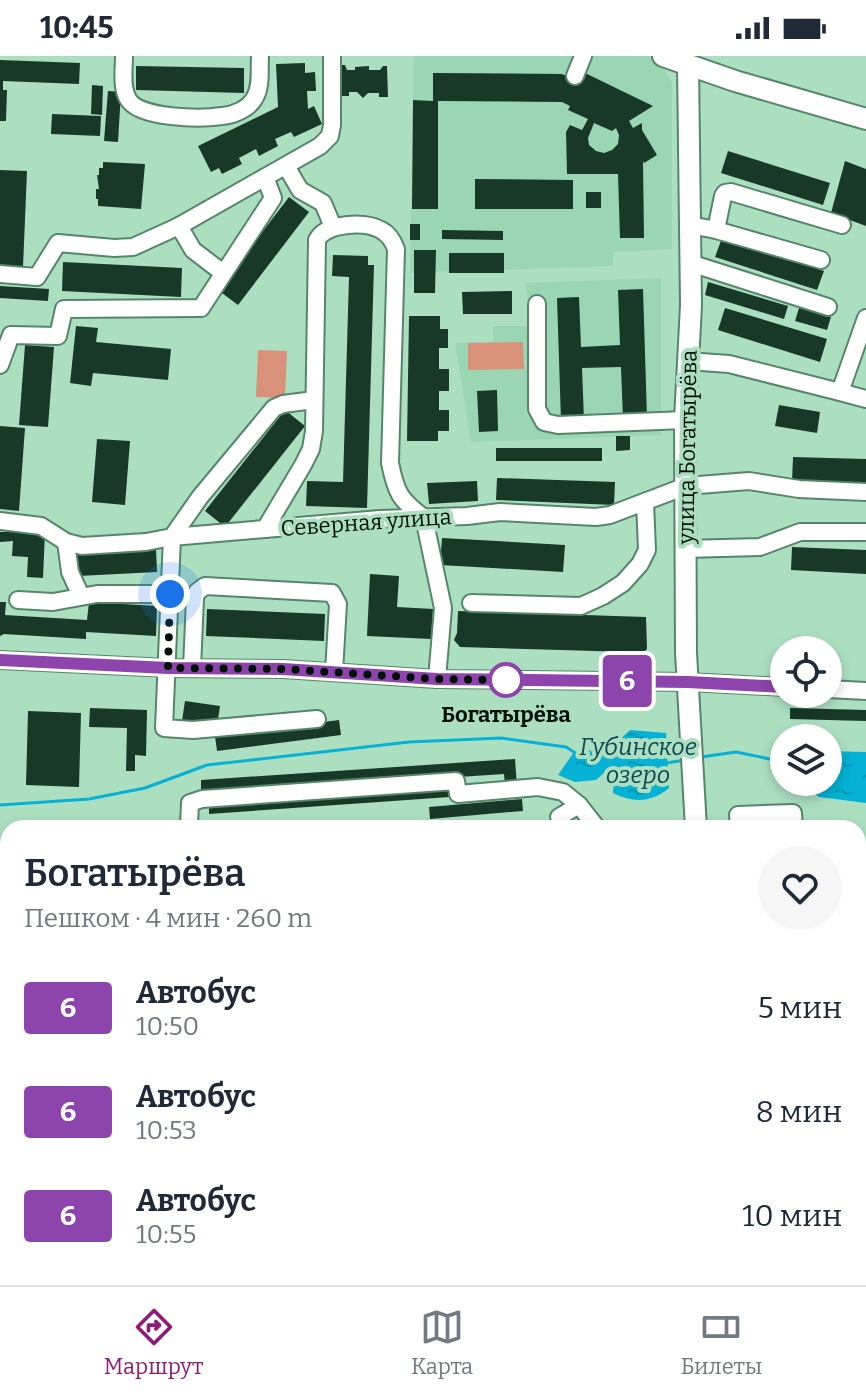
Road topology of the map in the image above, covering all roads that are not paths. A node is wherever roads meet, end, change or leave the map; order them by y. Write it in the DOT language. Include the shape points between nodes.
graph roads {
  1 [pos="124,56"];
  2 [pos="260,56"];
  3 [pos="332,56"];
  4 [pos="583,56"];
  5 [pos="663,56"];
  6 [pos="688,65"];
  7 [pos="575,76"];
  8 [pos="866,119"];
  9 [pos="286,166"];
  10 [pos="265,177"];
  11 [pos="690,225"];
  12 [pos="842,225"];
  13 [pos="179,226"];
  14 [pos="333,227"];
  15 [pos="716,230"];
  16 [pos="821,260"];
  17 [pos="690,263"];
  18 [pos="223,273"];
  19 [pos="0,274"];
  20 [pos="537,304"];
  21 [pos="828,307"];
  22 [pos="866,318"];
  23 [pos="687,361"];
  24 [pos="0,365"];
  25 [pos="840,392"];
  26 [pos="866,399"];
  27 [pos="314,400"];
  28 [pos="685,420"];
  29 [pos="686,486"];
  30 [pos="866,492"];
  31 [pos="645,502"];
  32 [pos="424,518"];
  33 [pos="0,521"];
  34 [pos="265,529"];
  35 [pos="866,532"];
  36 [pos="172,537"];
  37 [pos="66,542"];
  38 [pos="685,549"];
  39 [pos="170,594"];
  40 [pos="81,596"];
  41 [pos="18,600"];
  42 [pos="471,603"];
  43 [pos="0,660"];
  44 [pos="168,668"];
  45 [pos="192,668"];
  46 [pos="334,672"];
  47 [pos="437,679"];
  48 [pos="688,682"];
  49 [pos="770,686"];
  50 [pos="842,690"];
  51 [pos="866,691"];
  52 [pos="317,719"];
  53 [pos="579,805"];
  54 [pos="559,817"];
  55 [pos="189,820"];
  56 [pos="591,820"];
  57 [pos="695,820"];
  58 [pos="738,820"];
  59 [pos="793,820"];
  1 -- 2 [label="street" via="127,99 137,110 223,117 255,99"];
  3 -- 9 [label="street" via="330,136"];
  4 -- 7 [label="street"];
  5 -- 6 [label="main road"];
  6 -- 8 [label="main road"];
  6 -- 11 [label="main road, улица Богатырёва"];
  9 -- 10 [label="street"];
  9 -- 14 [label="street" via="300,190 323,203"];
  10 -- 13 [label="street"];
  10 -- 18 [label="street" via="273,198"];
  11 -- 15 [label="street"];
  11 -- 17 [label="main road, улица Богатырёва"];
  12 -- 15 [label="street" via="731,192 723,196"];
  13 -- 18 [label="street" via="193,250"];
  13 -- 19 [label="street" via="123,248 58,243 37,277"];
  14 -- 27 [label="street" via="320,235 316,246"];
  14 -- 32 [label="street" via="373,227 392,239 396,249 390,463 403,503"];
  15 -- 16 [label="street"];
  17 -- 21 [label="street"];
  17 -- 23 [label="main road, улица Богатырёва"];
  18 -- 24 [label="street" via="201,308 64,309 58,336 11,335"];
  20 -- 28 [label="street" via="537,409 544,422"];
  22 -- 25 [label="street"];
  23 -- 25 [label="street" via="729,364"];
  23 -- 28 [label="main road, улица Богатырёва"];
  25 -- 26 [label="street"];
  27 -- 34 [label="street" via="311,449"];
  27 -- 36 [label="street" via="274,408"];
  28 -- 29 [label="main road, улица Богатырёва"];
  29 -- 30 [label="street, Северная улица" via="749,481"];
  29 -- 31 [label="street, Северная улица"];
  29 -- 38 [label="main road, улица Богатырёва"];
  31 -- 32 [label="street, Северная улица" via="596,517 500,512"];
  31 -- 42 [label="street" via="647,550 623,583 603,596 581,606"];
  32 -- 34 [label="street, Северная улица"];
  32 -- 47 [label="street" via="443,608"];
  33 -- 37 [label="street" via="41,526"];
  34 -- 36 [label="street, Северная улица"];
  35 -- 38 [label="street" via="800,532 760,547"];
  36 -- 37 [label="street, Северная улица" via="95,545"];
  36 -- 39 [label="street"];
  37 -- 40 [label="street" via="70,572"];
  38 -- 48 [label="main road, улица Богатырёва"];
  39 -- 40 [label="street"];
  39 -- 44 [label="street"];
  40 -- 41 [label="street" via="53,602"];
  43 -- 44 [label="street"];
  44 -- 45 [label="street"];
  44 -- 52 [label="street" via="164,728"];
  45 -- 46 [label="street"];
  45 -- 46 [label="street" via="195,598 205,586 332,593 338,604"];
  46 -- 47 [label="street"];
  47 -- 48 [label="street"];
  48 -- 49 [label="street"];
  48 -- 57 [label="main road, улица Богатырёва"];
  50 -- 51 [label="street"];
  53 -- 54 [label="street"];
  53 -- 55 [label="street" via="563,792 538,787 458,794 456,781 202,799 190,803"];
  53 -- 56 [label="street"];
  58 -- 59 [label="street" via="738,815 793,813"];
}
